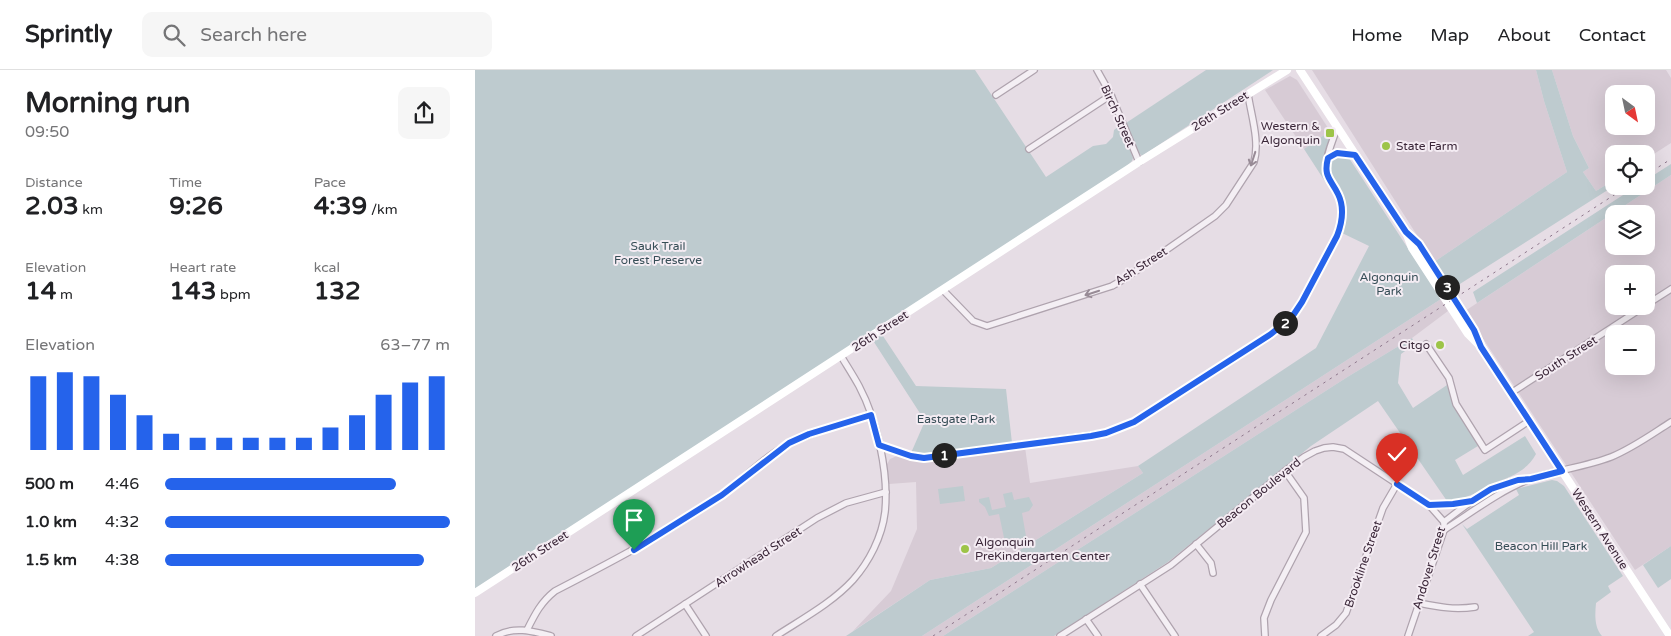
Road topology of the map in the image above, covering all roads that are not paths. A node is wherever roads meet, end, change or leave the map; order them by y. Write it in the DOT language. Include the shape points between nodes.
graph roads {
  1 [pos="1034,70"];
  2 [pos="1097,70"];
  3 [pos="1287,70"];
  4 [pos="1300,70"];
  5 [pos="1248,94"];
  6 [pos="996,95"];
  7 [pos="1111,95"];
  8 [pos="1337,128"];
  9 [pos="1029,148"];
  10 [pos="1355,155"];
  11 [pos="1328,158"];
  12 [pos="1139,162"];
  13 [pos="1671,289"];
  14 [pos="943,290"];
  15 [pos="1655,300"];
  16 [pos="1632,315"];
  17 [pos="1426,344"];
  18 [pos="841,356"];
  19 [pos="1511,393"];
  20 [pos="871,415"];
  21 [pos="1529,421"];
  22 [pos="1671,422"];
  23 [pos="879,445"];
  24 [pos="1285,471"];
  25 [pos="1562,471"];
  26 [pos="1531,479"];
  27 [pos="1397,484"];
  28 [pos="886,492"];
  29 [pos="1472,501"];
  30 [pos="1429,505"];
  31 [pos="1444,522"];
  32 [pos="1444,530"];
  33 [pos="1196,544"];
  34 [pos="1213,573"];
  35 [pos="1140,584"];
  36 [pos="475,594"];
  37 [pos="1419,603"];
  38 [pos="685,604"];
  39 [pos="1475,607"];
  40 [pos="1087,619"];
  41 [pos="527,630"];
  42 [pos="495,636"];
  43 [pos="551,636"];
  44 [pos="637,636"];
  45 [pos="706,636"];
  46 [pos="776,636"];
  47 [pos="1061,636"];
  48 [pos="1098,636"];
  49 [pos="1175,636"];
  50 [pos="1265,636"];
  51 [pos="1321,636"];
  52 [pos="1408,636"];
  53 [pos="1670,636"];
  1 -- 6 [label="street"];
  2 -- 7 [label="street, Birch Street"];
  3 -- 5 [label="street, 26th Street"];
  4 -- 8 [label="street, Western Avenue"];
  5 -- 12 [label="street, 26th Street"];
  5 -- 14 [label="street, Ash Street, one-way" via="1256,155 1226,205 1126,278 1106,288 987,326 973,321"];
  7 -- 9 [label="street"];
  7 -- 12 [label="street, Birch Street"];
  8 -- 10 [label="street, Western Avenue"];
  8 -- 11 [label="street"];
  10 -- 11 [label="street" via="1337,153"];
  10 -- 19 [label="street, Western Avenue" via="1468,334 1481,347"];
  11 -- 23 [label="street" via="1328,178 1341,204 1341,225 1294,314 1271,334 1142,417 1120,428 1091,436 924,458"];
  12 -- 14 [label="street, 26th Street"];
  13 -- 15 [label="street, South Street"];
  14 -- 18 [label="street, 26th Street"];
  16 -- 19 [label="street, South Street"];
  17 -- 21 [label="street" via="1449,378 1457,404 1485,450"];
  18 -- 20 [label="street"];
  18 -- 36 [label="street, 26th Street"];
  19 -- 21 [label="street, Western Avenue"];
  20 -- 23 [label="street"];
  20 -- 41 [label="street" via="789,443 722,495 662,533 555,591 538,608"];
  21 -- 25 [label="street, Western Avenue"];
  22 -- 25 [label="street" via="1638,444"];
  23 -- 28 [label="street"];
  24 -- 27 [label="street, Beacon Boulevard" via="1315,451 1333,447 1350,452"];
  24 -- 33 [label="street, Beacon Boulevard"];
  24 -- 50 [label="street" via="1304,498 1306,532 1271,600 1264,618"];
  25 -- 26 [label="street"];
  25 -- 53 [label="street, Western Avenue"];
  26 -- 29 [label="street" via="1491,489"];
  26 -- 32 [label="street"];
  27 -- 30 [label="street, Beacon Boulevard"];
  27 -- 51 [label="street, Brookline Street" via="1383,508 1346,613 1336,626"];
  28 -- 38 [label="street, Arrowhead Street" via="845,503 817,518"];
  28 -- 46 [label="street" via="885,514 873,552 864,566 838,594"];
  29 -- 30 [label="street"];
  29 -- 31 [label="street"];
  30 -- 31 [label="street, Andover Street"];
  31 -- 32 [label="street, Andover Street"];
  32 -- 37 [label="street, Andover Street"];
  33 -- 34 [label="street" via="1211,563"];
  33 -- 35 [label="street, Beacon Boulevard"];
  35 -- 40 [label="street, Beacon Boulevard"];
  35 -- 49 [label="street"];
  37 -- 39 [label="street" via="1445,609"];
  37 -- 52 [label="street, Andover Street"];
  38 -- 44 [label="street, Arrowhead Street"];
  38 -- 45 [label="street"];
  40 -- 47 [label="street, Beacon Boulevard"];
  40 -- 48 [label="street"];
  41 -- 42 [label="street" via="510,630"];
  41 -- 43 [label="street"];
}
